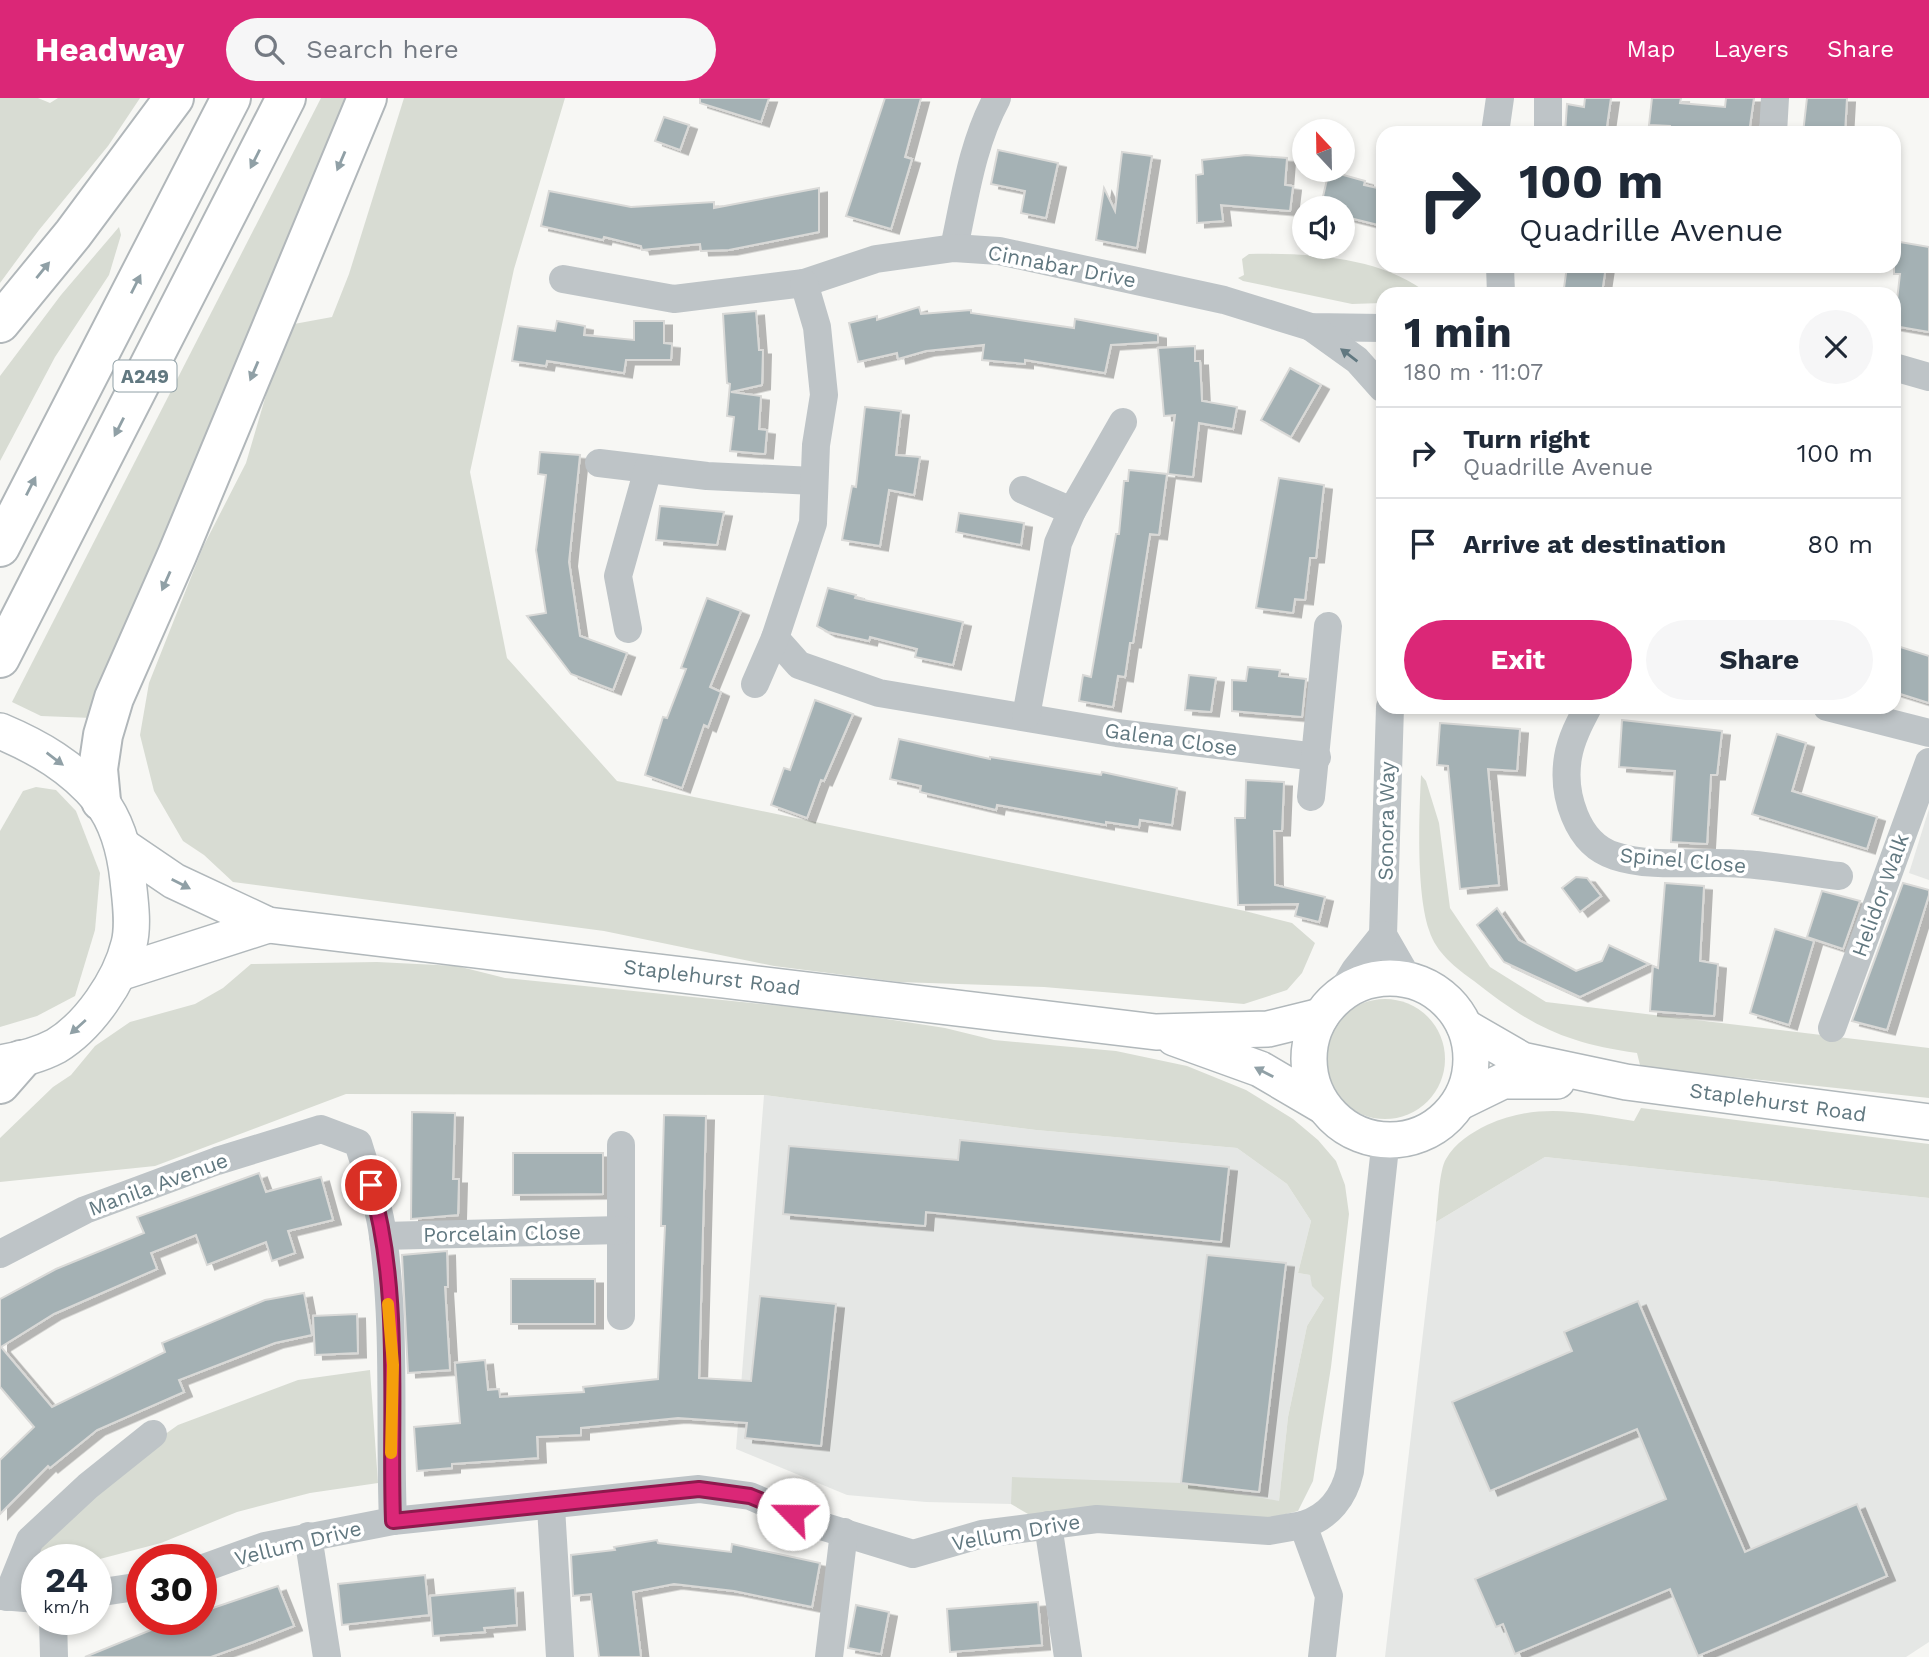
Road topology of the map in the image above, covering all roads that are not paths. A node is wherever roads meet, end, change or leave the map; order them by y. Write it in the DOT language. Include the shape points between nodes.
graph roads {
  1 [pos="174,98"];
  2 [pos="231,98"];
  3 [pos="286,98"];
  4 [pos="367,98"];
  5 [pos="997,98"];
  6 [pos="1500,98"];
  7 [pos="1548,98"];
  8 [pos="1775,98"];
  9 [pos="1496,126"];
  10 [pos="1548,126"];
  11 [pos="1773,126"];
  12 [pos="954,248"];
  13 [pos="563,279"];
  14 [pos="804,283"];
  15 [pos="0,323"];
  16 [pos="1311,327"];
  17 [pos="1376,328"];
  18 [pos="1901,369"];
  19 [pos="1929,377"];
  20 [pos="1376,381"];
  21 [pos="1123,422"];
  22 [pos="599,463"];
  23 [pos="648,468"];
  24 [pos="814,481"];
  25 [pos="1023,490"];
  26 [pos="1072,511"];
  27 [pos="0,547"];
  28 [pos="1328,626"];
  29 [pos="628,629"];
  30 [pos="775,638"];
  31 [pos="1,656"];
  32 [pos="755,684"];
  33 [pos="1390,714"];
  34 [pos="1585,714"];
  35 [pos="1854,714"];
  36 [pos="1026,716"];
  37 [pos="0,731"];
  38 [pos="1929,733"];
  39 [pos="1317,757"];
  40 [pos="1929,762"];
  41 [pos="1311,797"];
  42 [pos="101,801"];
  43 [pos="124,848"];
  44 [pos="1839,876"];
  45 [pos="268,925"];
  46 [pos="1384,935"];
  47 [pos="119,973"];
  48 [pos="1425,986"];
  49 [pos="1331,1004"];
  50 [pos="1465,1027"];
  51 [pos="1832,1028"];
  52 [pos="1156,1032"];
  53 [pos="7,1069"];
  54 [pos="1626,1082"];
  55 [pos="1460,1101"];
  56 [pos="1323,1106"];
  57 [pos="1929,1122"];
  58 [pos="1386,1138"];
  59 [pos="621,1145"];
  60 [pos="621,1230"];
  61 [pos="383,1236"];
  62 [pos="0,1254"];
  63 [pos="621,1316"];
  64 [pos="153,1434"];
  65 [pos="551,1507"];
  66 [pos="393,1521"];
  67 [pos="1048,1525"];
  68 [pos="1303,1525"];
  69 [pos="844,1532"];
  70 [pos="308,1536"];
  71 [pos="217,1563"];
  72 [pos="4,1597"];
  73 [pos="53,1635"];
  74 [pos="54,1657"];
  75 [pos="327,1657"];
  76 [pos="560,1657"];
  77 [pos="829,1657"];
  78 [pos="1068,1657"];
  79 [pos="1322,1657"];
  15 -- 1 [label="highway, one-way"];
  27 -- 2 [label="highway, A249, one-way"];
  3 -- 31 [label="highway, A249, one-way"];
  4 -- 42 [label="highway, one-way" via="114,698 98,769"];
  5 -- 12 [label="street" via="974,157"];
  6 -- 9 [label="street"];
  7 -- 10 [label="street"];
  8 -- 11 [label="street"];
  12 -- 14 [label="street, Cinnabar Drive" via="876,259"];
  12 -- 16 [label="street, Cinnabar Drive" via="999,251 1224,300"];
  13 -- 14 [label="street, Cinnabar Drive" via="674,299"];
  14 -- 24 [label="street" via="817,327 824,395"];
  16 -- 17 [label="street, Cinnabar Drive"];
  20 -- 16 [label="street, Cinnabar Drive, one-way" via="1357,360"];
  18 -- 19 [label="street"];
  21 -- 26 [label="street"];
  22 -- 23 [label="street"];
  23 -- 24 [label="street"];
  23 -- 29 [label="street" via="618,576"];
  24 -- 30 [label="street" via="813,523"];
  25 -- 26 [label="street"];
  26 -- 36 [label="street" via="1058,543"];
  28 -- 39 [label="street"];
  30 -- 32 [label="street"];
  30 -- 36 [label="street, Galena Close" via="799,665 879,693"];
  33 -- 46 [label="street, Sonora Way"];
  34 -- 44 [label="street, Spinel Close" via="1568,758 1569,794 1576,821 1590,840 1613,856 1695,864 1741,863"];
  35 -- 38 [label="street"];
  36 -- 39 [label="street, Galena Close" via="1117,733"];
  37 -- 42 [label="main road, one-way" via="39,747"];
  39 -- 41 [label="street"];
  40 -- 51 [label="street, Helidor Walk"];
  42 -- 43 [label="main road"];
  43 -- 45 [label="main road, Staplehurst Road, one-way" via="174,881"];
  43 -- 47 [label="main road" via="130,941"];
  45 -- 47 [label="main road, Staplehurst Road"];
  45 -- 52 [label="main road, Staplehurst Road"];
  46 -- 48 [label="street, Sonora Way" via="1405,975"];
  46 -- 49 [label="street"];
  47 -- 53 [label="main road, one-way" via="84,1023 56,1046"];
  48 -- 49 [label="main road" via="1403,977 1374,980"];
  48 -- 50 [label="main road" via="1455,1010"];
  49 -- 52 [label="main road, Staplehurst Road" via="1268,1029"];
  49 -- 56 [label="main road" via="1311,1038 1308,1061 1312,1085"];
  50 -- 54 [label="main road, Staplehurst Road" via="1522,1060"];
  50 -- 55 [label="main road" via="1472,1052 1470,1078"];
  56 -- 52 [label="main road, Staplehurst Road, one-way" via="1260,1069"];
  54 -- 55 [label="main road, Staplehurst Road" via="1503,1081"];
  54 -- 57 [label="main road, Staplehurst Road"];
  55 -- 58 [label="main road" via="1442,1123 1418,1136"];
  56 -- 58 [label="main road" via="1341,1125 1365,1137"];
  58 -- 68 [label="street, Vellum Drive" via="1349,1476 1331,1509"];
  59 -- 60 [label="street"];
  60 -- 61 [label="street, Porcelain Close"];
  60 -- 63 [label="street"];
  61 -- 62 [label="street, Manila Avenue" via="358,1143 321,1129 217,1161 86,1210"];
  61 -- 66 [label="street" via="393,1365"];
  64 -- 72 [label="street" via="30,1540"];
  65 -- 66 [label="street, Vellum Drive"];
  65 -- 69 [label="street, Vellum Drive" via="699,1489 750,1496"];
  65 -- 76 [label="street"];
  66 -- 70 [label="street, Vellum Drive"];
  67 -- 68 [label="street, Vellum Drive" via="1105,1519 1259,1531"];
  67 -- 69 [label="street, Vellum Drive" via="982,1534 913,1553"];
  67 -- 78 [label="street"];
  68 -- 79 [label="street" via="1329,1596"];
  69 -- 77 [label="street"];
  70 -- 71 [label="street, Vellum Drive"];
  70 -- 75 [label="street"];
  73 -- 74 [label="street"];
}
